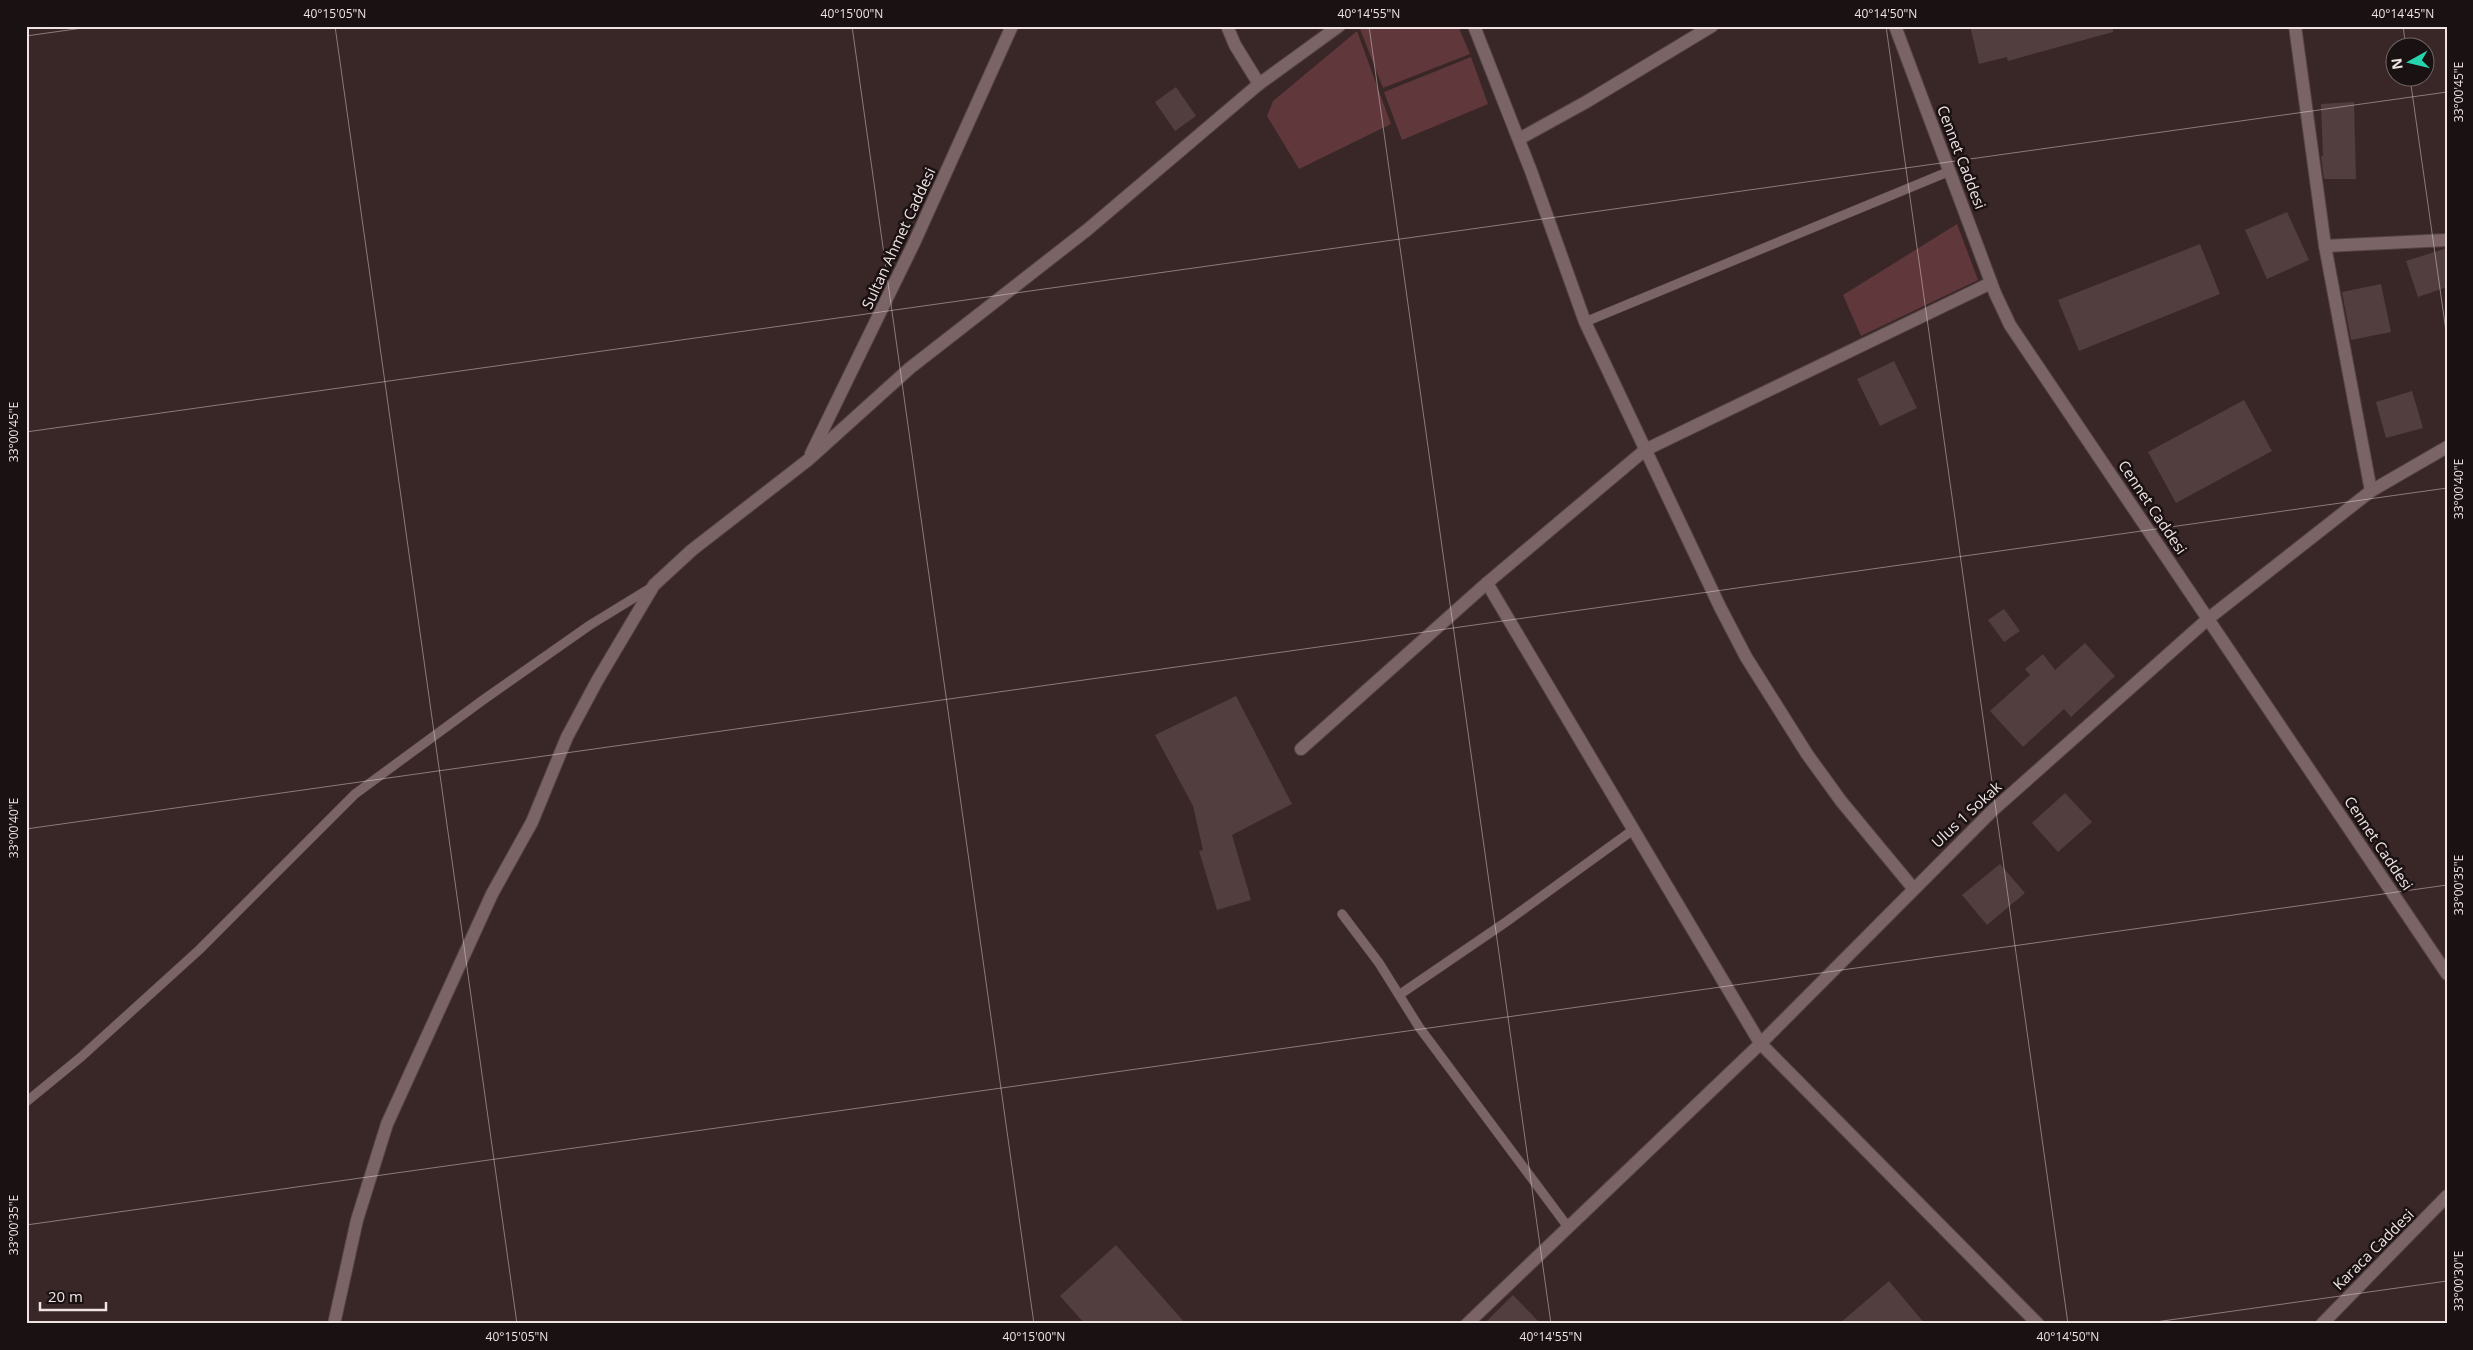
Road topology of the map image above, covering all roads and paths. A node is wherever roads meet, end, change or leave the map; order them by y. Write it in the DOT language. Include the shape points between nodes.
graph roads {
  1 [pos="1012,26"];
  2 [pos="1227,26"];
  3 [pos="1339,26"];
  4 [pos="1474,26"];
  5 [pos="1712,26"];
  6 [pos="1895,26"];
  7 [pos="2295,26"];
  8 [pos="1259,84"];
  9 [pos="1519,139"];
  10 [pos="1950,171"];
  11 [pos="2447,240"];
  12 [pos="2325,246"];
  13 [pos="1991,283"];
  14 [pos="1585,322"];
  15 [pos="2447,447"];
  16 [pos="1646,450"];
  17 [pos="808,460"];
  18 [pos="2370,491"];
  19 [pos="1487,583"];
  20 [pos="654,585"];
  21 [pos="2209,618"];
  22 [pos="1301,749"];
  23 [pos="1633,830"];
  24 [pos="1913,888"];
  25 [pos="1342,914"];
  26 [pos="2447,974"];
  27 [pos="1399,994"];
  28 [pos="1759,1045"];
  29 [pos="26,1102"];
  30 [pos="2447,1196"];
  31 [pos="1568,1227"];
  32 [pos="334,1324"];
  33 [pos="1467,1324"];
  34 [pos="2038,1324"];
  35 [pos="2322,1324"];
  1 -- 17 [label="street, Sultan Ahmet Caddesi" via="914,242"];
  2 -- 8 [label="street"];
  3 -- 8 [label="street"];
  4 -- 9 [label="street"];
  5 -- 9 [label="street"];
  6 -- 10 [label="street, Cennet Caddesi"];
  7 -- 12 [label="street"];
  8 -- 17 [label="street" via="1086,230 910,368"];
  9 -- 14 [label="street"];
  10 -- 13 [label="street, Cennet Caddesi"];
  10 -- 14 [label="lane"];
  11 -- 12 [label="street"];
  12 -- 18 [label="street"];
  13 -- 16 [label="street"];
  13 -- 21 [label="street, Cennet Caddesi" via="2010,325 2045,380"];
  14 -- 16 [label="street"];
  15 -- 18 [label="street, Ulus 1 Sokak"];
  16 -- 19 [label="street"];
  16 -- 24 [label="street" via="1720,607 1774,705 1841,802"];
  17 -- 20 [label="street" via="692,550"];
  18 -- 21 [label="street, Ulus 1 Sokak"];
  19 -- 22 [label="street"];
  19 -- 23 [label="street"];
  20 -- 29 [label="lane" via="498,690 355,794 199,950 88,1051"];
  20 -- 32 [label="street" via="567,737 532,822 492,894 405,1082 387,1124 358,1220"];
  21 -- 24 [label="street, Ulus 1 Sokak" via="1992,811"];
  21 -- 26 [label="street, Cennet Caddesi"];
  23 -- 27 [label="lane"];
  23 -- 28 [label="street"];
  24 -- 28 [label="street, Ulus 1 Sokak"];
  25 -- 27 [label="lane"];
  27 -- 31 [label="lane" via="1419,1027"];
  28 -- 31 [label="street, Ulus 1 Sokak"];
  28 -- 34 [label="street"];
  30 -- 35 [label="street, Karaca Caddesi"];
  31 -- 33 [label="street, Ulus 1 Sokak"];
}
